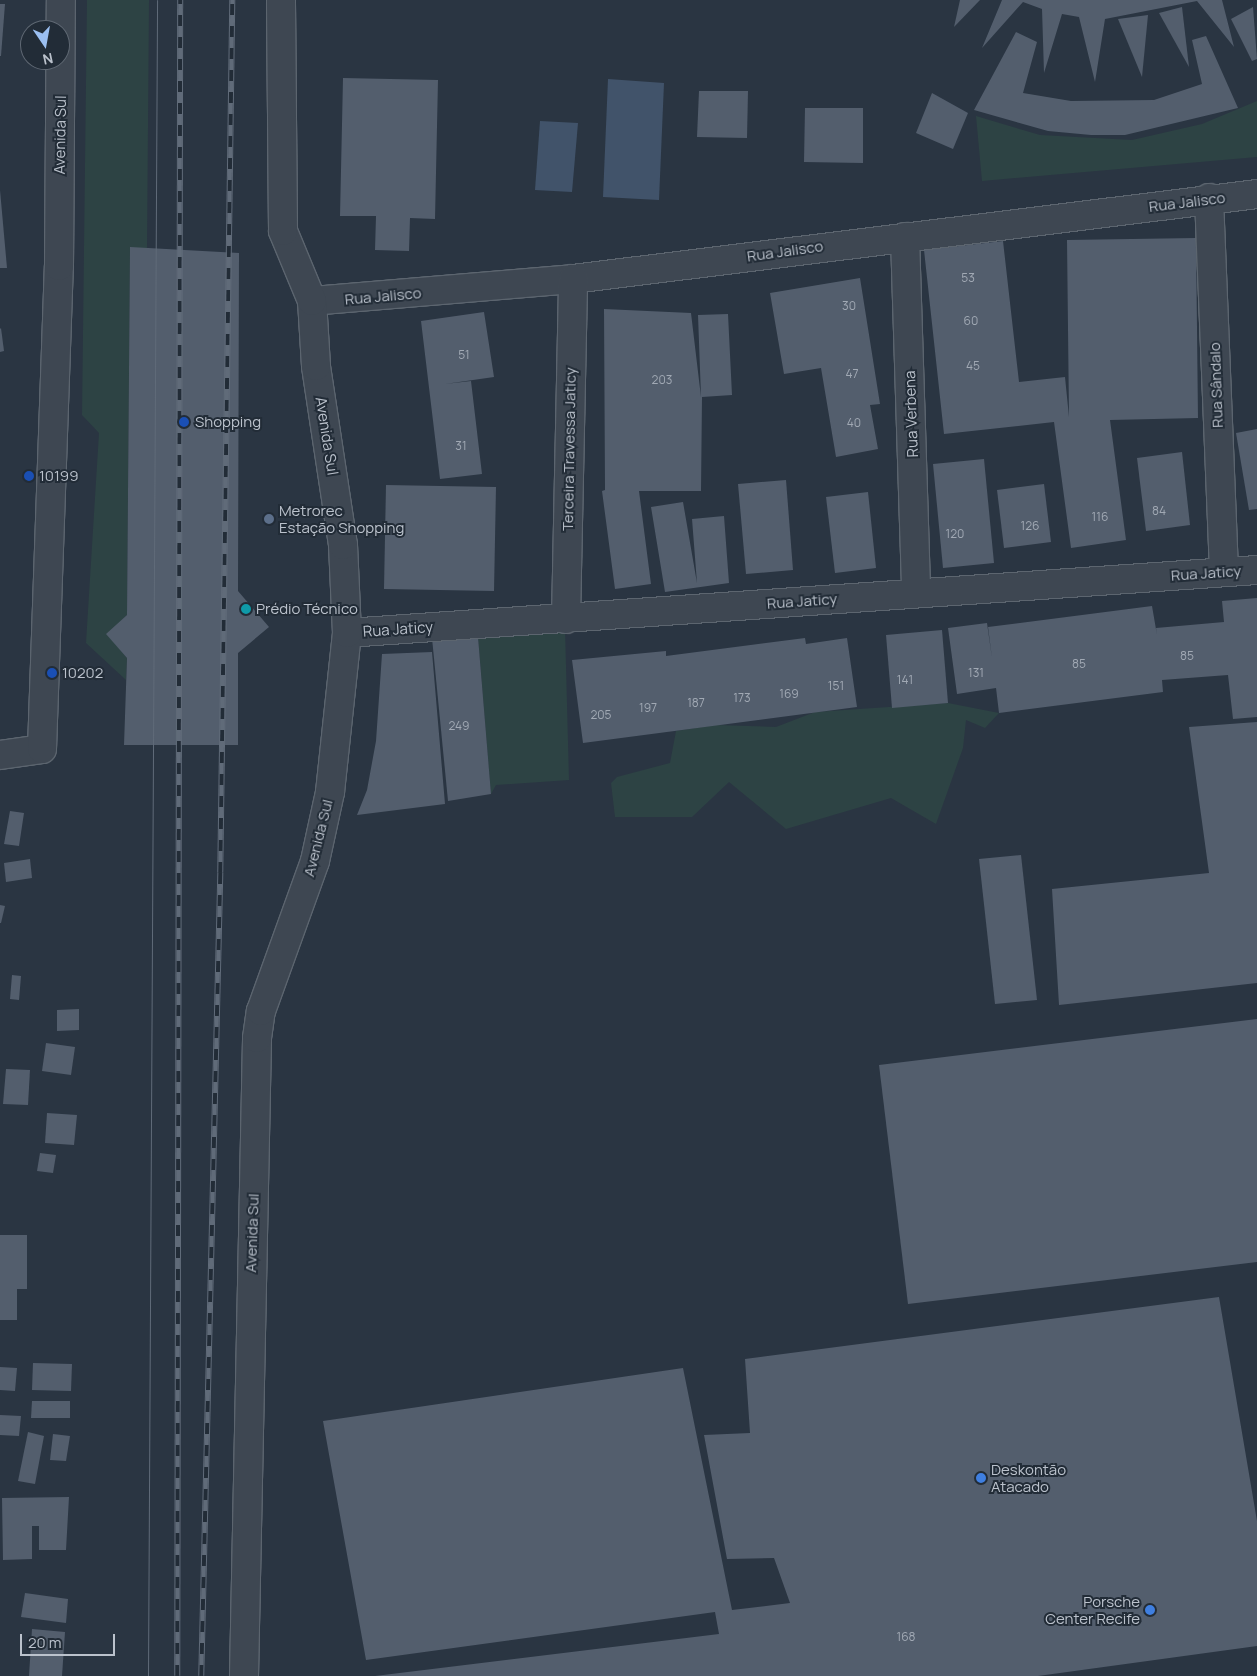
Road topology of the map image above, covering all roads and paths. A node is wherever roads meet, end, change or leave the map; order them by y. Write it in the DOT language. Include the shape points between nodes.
graph roads {
  1 [pos="61,0"];
  2 [pos="281,0"];
  3 [pos="1257,194"];
  4 [pos="1209,198"];
  5 [pos="906,237"];
  6 [pos="573,279"];
  7 [pos="312,301"];
  8 [pos="1257,570"];
  9 [pos="1224,571"];
  10 [pos="916,592"];
  11 [pos="566,619"];
  12 [pos="347,632"];
  13 [pos="0,755"];
  14 [pos="244,1676"];
  1 -- 13 [label="street, Avenida Sul" via="59,266 42,749"];
  2 -- 7 [label="street, Avenida Sul" via="283,231"];
  3 -- 4 [label="street, Rua Jalisco"];
  4 -- 5 [label="street, Rua Jalisco"];
  4 -- 9 [label="street, Rua Sândalo"];
  5 -- 6 [label="street, Rua Jalisco"];
  5 -- 10 [label="street, Rua Verbena"];
  6 -- 7 [label="street, Rua Jalisco"];
  6 -- 11 [label="street, Terceira Travessa Jaticy"];
  7 -- 12 [label="street, Avenida Sul" via="316,366 343,544"];
  8 -- 9 [label="street, Rua Jaticy"];
  9 -- 10 [label="street, Rua Jaticy"];
  10 -- 11 [label="street, Rua Jaticy"];
  11 -- 12 [label="street, Rua Jaticy"];
  12 -- 14 [label="street, Avenida Sul" via="330,792 315,861 261,1011 258,1038"];
}
